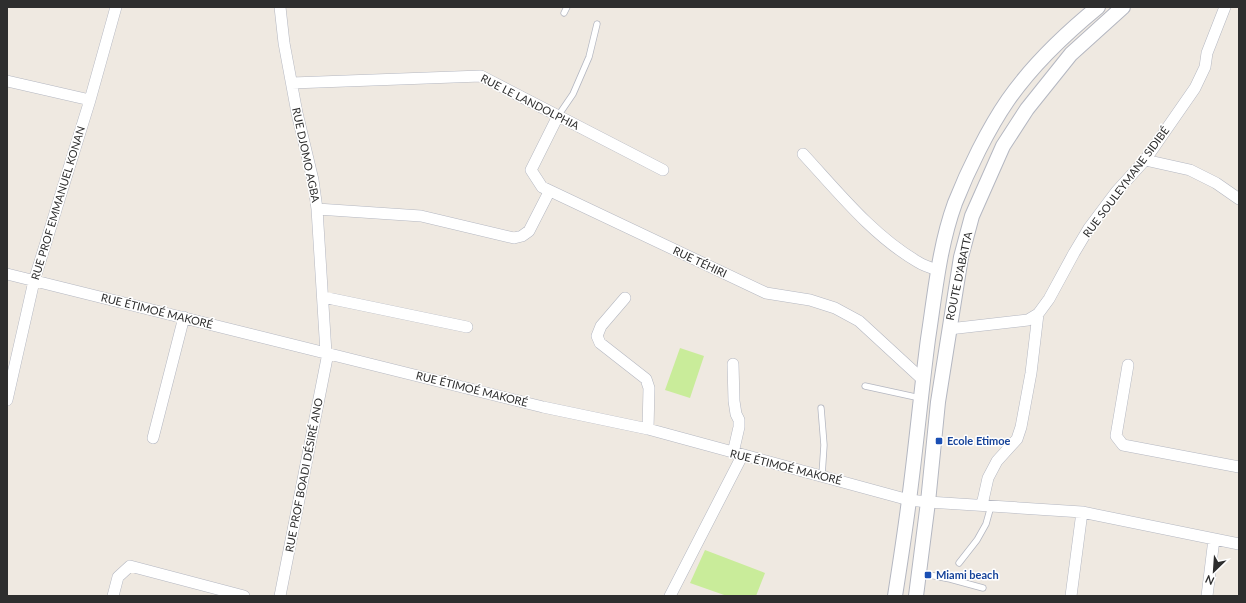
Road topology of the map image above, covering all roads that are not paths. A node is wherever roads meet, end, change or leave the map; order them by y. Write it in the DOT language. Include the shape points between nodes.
graph roads {
  1 [pos="116,7"];
  2 [pos="280,7"];
  3 [pos="1098,7"];
  4 [pos="1123,7"];
  5 [pos="1225,7"];
  6 [pos="597,24"];
  7 [pos="7,81"];
  8 [pos="292,83"];
  9 [pos="90,100"];
  10 [pos="558,116"];
  11 [pos="803,154"];
  12 [pos="1145,160"];
  13 [pos="663,170"];
  14 [pos="549,192"];
  15 [pos="1239,199"];
  16 [pos="317,209"];
  17 [pos="938,270"];
  18 [pos="7,274"];
  19 [pos="34,281"];
  20 [pos="323,297"];
  21 [pos="625,298"];
  22 [pos="1038,314"];
  23 [pos="184,317"];
  24 [pos="467,326"];
  25 [pos="949,329"];
  26 [pos="327,353"];
  27 [pos="733,364"];
  28 [pos="1128,365"];
  29 [pos="922,379"];
  30 [pos="9,386"];
  31 [pos="865,386"];
  32 [pos="920,398"];
  33 [pos="7,400"];
  34 [pos="821,408"];
  35 [pos="648,429"];
  36 [pos="153,438"];
  37 [pos="738,454"];
  38 [pos="1238,465"];
  39 [pos="822,475"];
  40 [pos="909,500"];
  41 [pos="928,502"];
  42 [pos="986,505"];
  43 [pos="1082,512"];
  44 [pos="1214,539"];
  45 [pos="1239,544"];
  46 [pos="959,563"];
  47 [pos="919,573"];
  48 [pos="983,588"];
  49 [pos="113,596"];
  50 [pos="244,596"];
  51 [pos="280,596"];
  52 [pos="670,596"];
  53 [pos="895,596"];
  54 [pos="916,596"];
  55 [pos="1071,596"];
  56 [pos="1207,596"];
  1 -- 9 [label="street, RUE PROF EMMANUEL KONAN"];
  2 -- 8 [label="street, RUE DJOMO AGBA"];
  3 -- 17 [label="street, ROUTE D'ABATTA" via="1053,47 1008,100 974,160 955,204"];
  4 -- 25 [label="street, ROUTE D'ABATTA" via="1058,69 1027,108 1004,146 972,216 961,257"];
  5 -- 12 [label="street, RUE SOULEYMANE SIDIBÉ" via="1207,53 1205,67 1195,88"];
  6 -- 10 [label="lane" via="589,57 573,94"];
  7 -- 9 [label="street"];
  8 -- 10 [label="street, RUE LE LANDOLPHIA" via="481,76"];
  8 -- 16 [label="street, RUE DJOMO AGBA"];
  9 -- 19 [label="street, RUE PROF EMMANUEL KONAN"];
  10 -- 13 [label="street, RUE LE LANDOLPHIA"];
  10 -- 14 [label="street, RUE TÉHIRI" via="531,170 542,187"];
  11 -- 17 [label="street" via="860,216 892,244 919,263"];
  12 -- 15 [label="street" via="1190,170 1216,183"];
  12 -- 22 [label="street, RUE SOULEYMANE SIDIBÉ" via="1116,192 1089,228"];
  14 -- 16 [label="street" via="529,231 514,238 421,216"];
  14 -- 29 [label="street, RUE TÉHIRI" via="766,293 810,300 835,308 859,321"];
  16 -- 20 [label="street, RUE DJOMO AGBA"];
  17 -- 29 [label="street, ROUTE D'ABATTA"];
  18 -- 19 [label="street, RUE ÉTIMOÉ MAKORÉ"];
  19 -- 23 [label="street, RUE ÉTIMOÉ MAKORÉ"];
  19 -- 30 [label="street, RUE PROF EMMANUEL KONAN"];
  20 -- 24 [label="street"];
  20 -- 26 [label="street, RUE DJOMO AGBA"];
  21 -- 35 [label="street" via="597,336 600,343 646,379 649,388"];
  22 -- 25 [label="street" via="1028,320"];
  22 -- 42 [label="street" via="1021,427 1017,439 997,461 988,478"];
  23 -- 26 [label="street, RUE ÉTIMOÉ MAKORÉ"];
  23 -- 36 [label="street"];
  25 -- 41 [label="street, ROUTE D'ABATTA" via="938,402"];
  26 -- 35 [label="street, RUE ÉTIMOÉ MAKORÉ" via="543,407"];
  26 -- 51 [label="street, RUE PROF BOADI DÉSIRÉ ANO"];
  27 -- 37 [label="street" via="734,401 739,420"];
  28 -- 38 [label="street" via="1116,436 1123,445"];
  29 -- 32 [label="street, ROUTE D'ABATTA"];
  30 -- 33 [label="street, RUE PROF EMMANUEL KONAN"];
  31 -- 32 [label="lane"];
  32 -- 40 [label="street, ROUTE D'ABATTA"];
  34 -- 39 [label="lane" via="824,445"];
  35 -- 37 [label="street, RUE ÉTIMOÉ MAKORÉ"];
  37 -- 39 [label="street, RUE ÉTIMOÉ MAKORÉ"];
  37 -- 52 [label="street"];
  39 -- 40 [label="street, RUE ÉTIMOÉ MAKORÉ"];
  40 -- 41 [label="street, RUE ÉTIMOÉ MAKORÉ"];
  40 -- 53 [label="street, ROUTE D'ABATTA"];
  41 -- 42 [label="street, RUE ÉTIMOÉ MAKORÉ"];
  41 -- 47 [label="street, ROUTE D'ABATTA"];
  42 -- 43 [label="street, RUE ÉTIMOÉ MAKORÉ"];
  42 -- 46 [label="lane" via="986,524 974,545"];
  43 -- 44 [label="street, RUE ÉTIMOÉ MAKORÉ"];
  43 -- 55 [label="street"];
  44 -- 45 [label="street, RUE ÉTIMOÉ MAKORÉ"];
  44 -- 56 [label="street"];
  47 -- 48 [label="lane"];
  47 -- 54 [label="street, ROUTE D'ABATTA"];
  49 -- 50 [label="street" via="118,577 130,566"];
}
